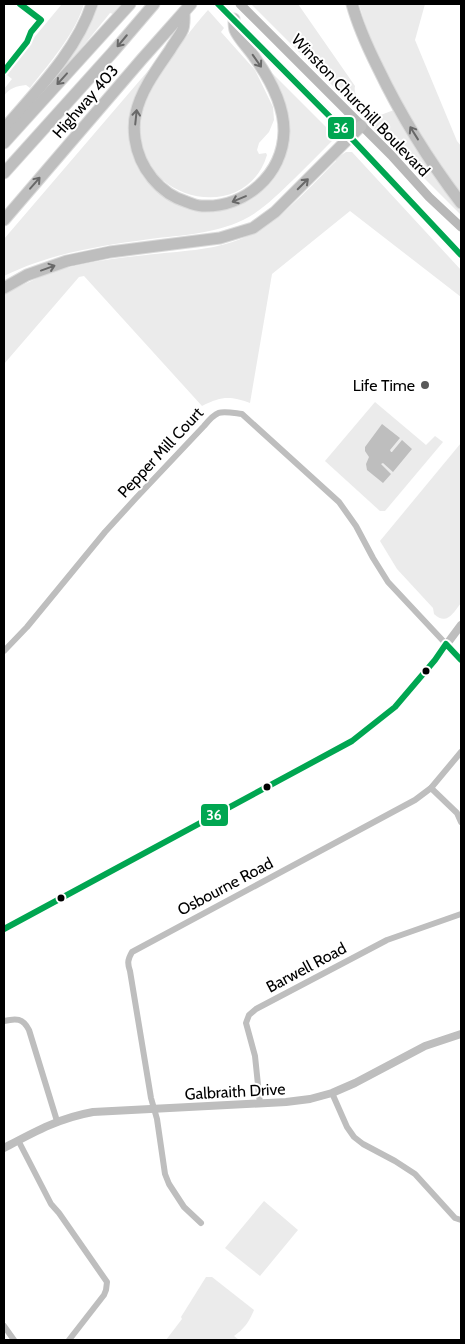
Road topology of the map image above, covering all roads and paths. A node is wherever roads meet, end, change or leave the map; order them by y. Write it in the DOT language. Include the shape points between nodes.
graph roads {
  1 [pos="92,4"];
  2 [pos="130,4"];
  3 [pos="154,4"];
  4 [pos="218,4"];
  5 [pos="352,4"];
  6 [pos="243,6"];
  7 [pos="188,8"];
  8 [pos="234,19"];
  9 [pos="361,126"];
  10 [pos="4,129"];
  11 [pos="350,137"];
  12 [pos="4,143"];
  13 [pos="4,173"];
  14 [pos="461,202"];
  15 [pos="4,220"];
  16 [pos="461,227"];
  17 [pos="461,255"];
  18 [pos="4,288"];
  19 [pos="461,625"];
  20 [pos="446,644"];
  21 [pos="4,651"];
  22 [pos="461,660"];
  23 [pos="461,752"];
  24 [pos="431,788"];
  25 [pos="461,822"];
  26 [pos="461,914"];
  27 [pos="4,930"];
  28 [pos="4,1021"];
  29 [pos="461,1036"];
  30 [pos="332,1093"];
  31 [pos="260,1104"];
  32 [pos="155,1110"];
  33 [pos="57,1121"];
  34 [pos="18,1140"];
  35 [pos="4,1148"];
  36 [pos="461,1220"];
  37 [pos="201,1222"];
  38 [pos="4,1326"];
  39 [pos="14,1340"];
  40 [pos="69,1340"];
  1 -- 10 [label="highway" via="68,51"];
  2 -- 12 [label="highway, one-way"];
  3 -- 13 [label="highway, Highway 403, one-way"];
  4 -- 8 [label="main road, Winston Churchill Boulevard"];
  14 -- 5 [label="highway, one-way" via="393,100"];
  6 -- 9 [label="main road, Winston Churchill Boulevard"];
  8 -- 7 [label="highway, one-way" via="235,30 273,86 282,117 282,144 272,170 251,193 224,205 200,206 178,200 158,185 143,166 135,140 136,113 144,91 183,29"];
  15 -- 7 [label="highway, Highway 403, one-way"];
  8 -- 11 [label="main road, Winston Churchill Boulevard"];
  9 -- 11 [label="highway"];
  9 -- 16 [label="main road, Winston Churchill Boulevard"];
  11 -- 17 [label="main road, Winston Churchill Boulevard"];
  18 -- 11 [label="highway, one-way" via="27,275 67,261 110,252 220,238 253,228 275,212"];
  19 -- 20 [label="street"];
  20 -- 21 [label="street, Pepper Mill Court" via="388,582 339,502 242,414 225,412 214,414 136,498"];
  20 -- 22 [label="street"];
  20 -- 27 [label="street" via="395,706 352,741"];
  23 -- 24 [label="street, Osbourne Road"];
  24 -- 25 [label="street" via="457,813"];
  24 -- 32 [label="street, Osbourne Road" via="405,806 132,952 128,965"];
  26 -- 31 [label="street, Barwell Road" via="387,940 249,1015 246,1023 255,1056"];
  28 -- 33 [label="street" via="19,1019 25,1023"];
  29 -- 30 [label="street, Galbraith Drive" via="425,1046"];
  30 -- 31 [label="street, Galbraith Drive" via="298,1101"];
  30 -- 36 [label="street" via="354,1136 415,1174 455,1218"];
  31 -- 32 [label="street, Galbraith Drive"];
  32 -- 33 [label="street, Galbraith Drive" via="94,1112"];
  32 -- 37 [label="street, Osbourne Road" via="169,1184 184,1207"];
  33 -- 34 [label="street, Galbraith Drive"];
  34 -- 35 [label="street, Galbraith Drive"];
  34 -- 40 [label="street" via="51,1204 106,1282 104,1295"];
  38 -- 39 [label="street"];
}
